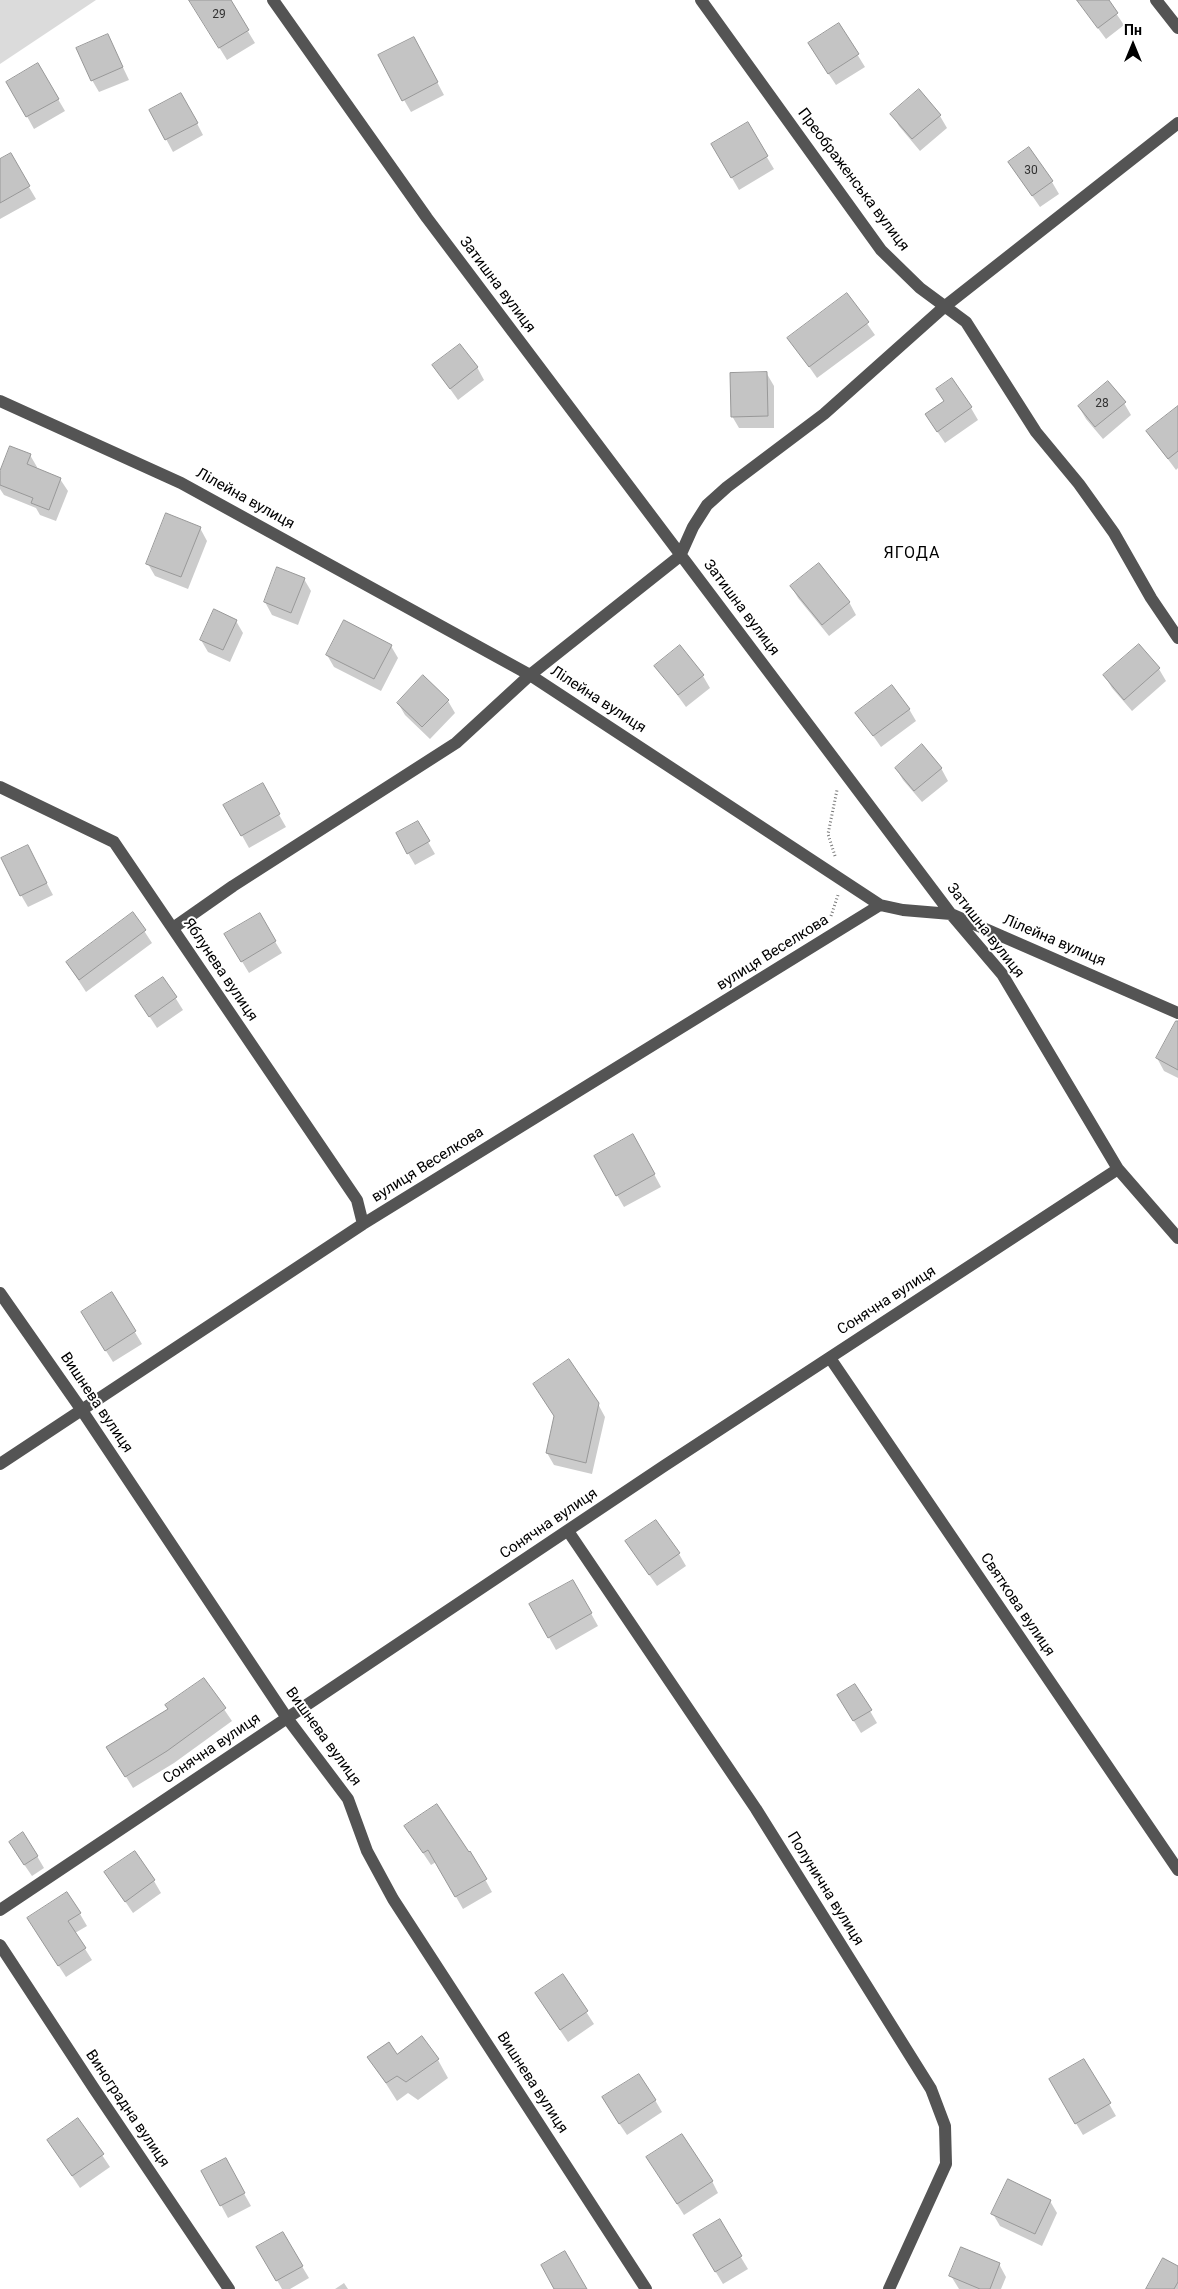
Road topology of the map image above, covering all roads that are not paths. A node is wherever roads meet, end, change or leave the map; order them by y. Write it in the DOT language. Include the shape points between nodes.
graph roads {
  1 [pos="273,0"];
  2 [pos="701,0"];
  3 [pos="1156,0"];
  4 [pos="1178,28"];
  5 [pos="1178,123"];
  6 [pos="944,307"];
  7 [pos="0,400"];
  8 [pos="680,556"];
  9 [pos="1178,638"];
  10 [pos="530,676"];
  11 [pos="0,787"];
  12 [pos="880,905"];
  13 [pos="951,914"];
  14 [pos="173,928"];
  15 [pos="1178,1013"];
  16 [pos="1118,1169"];
  17 [pos="363,1224"];
  18 [pos="1178,1238"];
  19 [pos="0,1293"];
  20 [pos="830,1358"];
  21 [pos="81,1409"];
  22 [pos="0,1464"];
  23 [pos="568,1531"];
  24 [pos="287,1718"];
  25 [pos="1178,1870"];
  26 [pos="0,1910"];
  27 [pos="0,1945"];
  28 [pos="229,2289"];
  29 [pos="646,2289"];
  30 [pos="889,2289"];
  1 -- 8 [label="street, Затишна вулиця" via="427,218"];
  2 -- 6 [label="street, Преображенська вулиця" via="882,250"];
  3 -- 4 [label="street"];
  5 -- 6 [label="street"];
  6 -- 8 [label="street" via="824,414 707,505"];
  6 -- 9 [label="street, Преображенська вулиця" via="966,322 1036,432 1114,533"];
  7 -- 10 [label="street, Лілейна вулиця" via="182,483"];
  8 -- 10 [label="street"];
  8 -- 13 [label="street, Затишна вулиця"];
  10 -- 12 [label="street, Лілейна вулиця"];
  10 -- 14 [label="street" via="456,742"];
  11 -- 14 [label="street, Яблунева вулиця" via="114,842"];
  12 -- 13 [label="street, Лілейна вулиця"];
  12 -- 17 [label="street, вулиця Веселкова"];
  13 -- 15 [label="street, Лілейна вулиця"];
  13 -- 16 [label="street, Затишна вулиця" via="1002,974"];
  14 -- 17 [label="street, Яблунева вулиця" via="357,1200"];
  16 -- 18 [label="street, Затишна вулиця"];
  16 -- 20 [label="street, Сонячна вулиця"];
  17 -- 21 [label="street, вулиця Веселкова"];
  19 -- 21 [label="street, Вишнева вулиця"];
  20 -- 23 [label="street, Сонячна вулиця"];
  20 -- 25 [label="street, Святкова вулиця"];
  21 -- 22 [label="street, вулиця Веселкова"];
  21 -- 24 [label="street, Вишнева вулиця"];
  23 -- 24 [label="street, Сонячна вулиця"];
  23 -- 30 [label="street, Полунична вулиця" via="756,1809 931,2089 945,2126 946,2164"];
  24 -- 26 [label="street, Сонячна вулиця"];
  24 -- 29 [label="street, Вишнева вулиця" via="348,1799 367,1852 393,1899"];
  27 -- 28 [label="street, Виноградна вулиця"];
}
